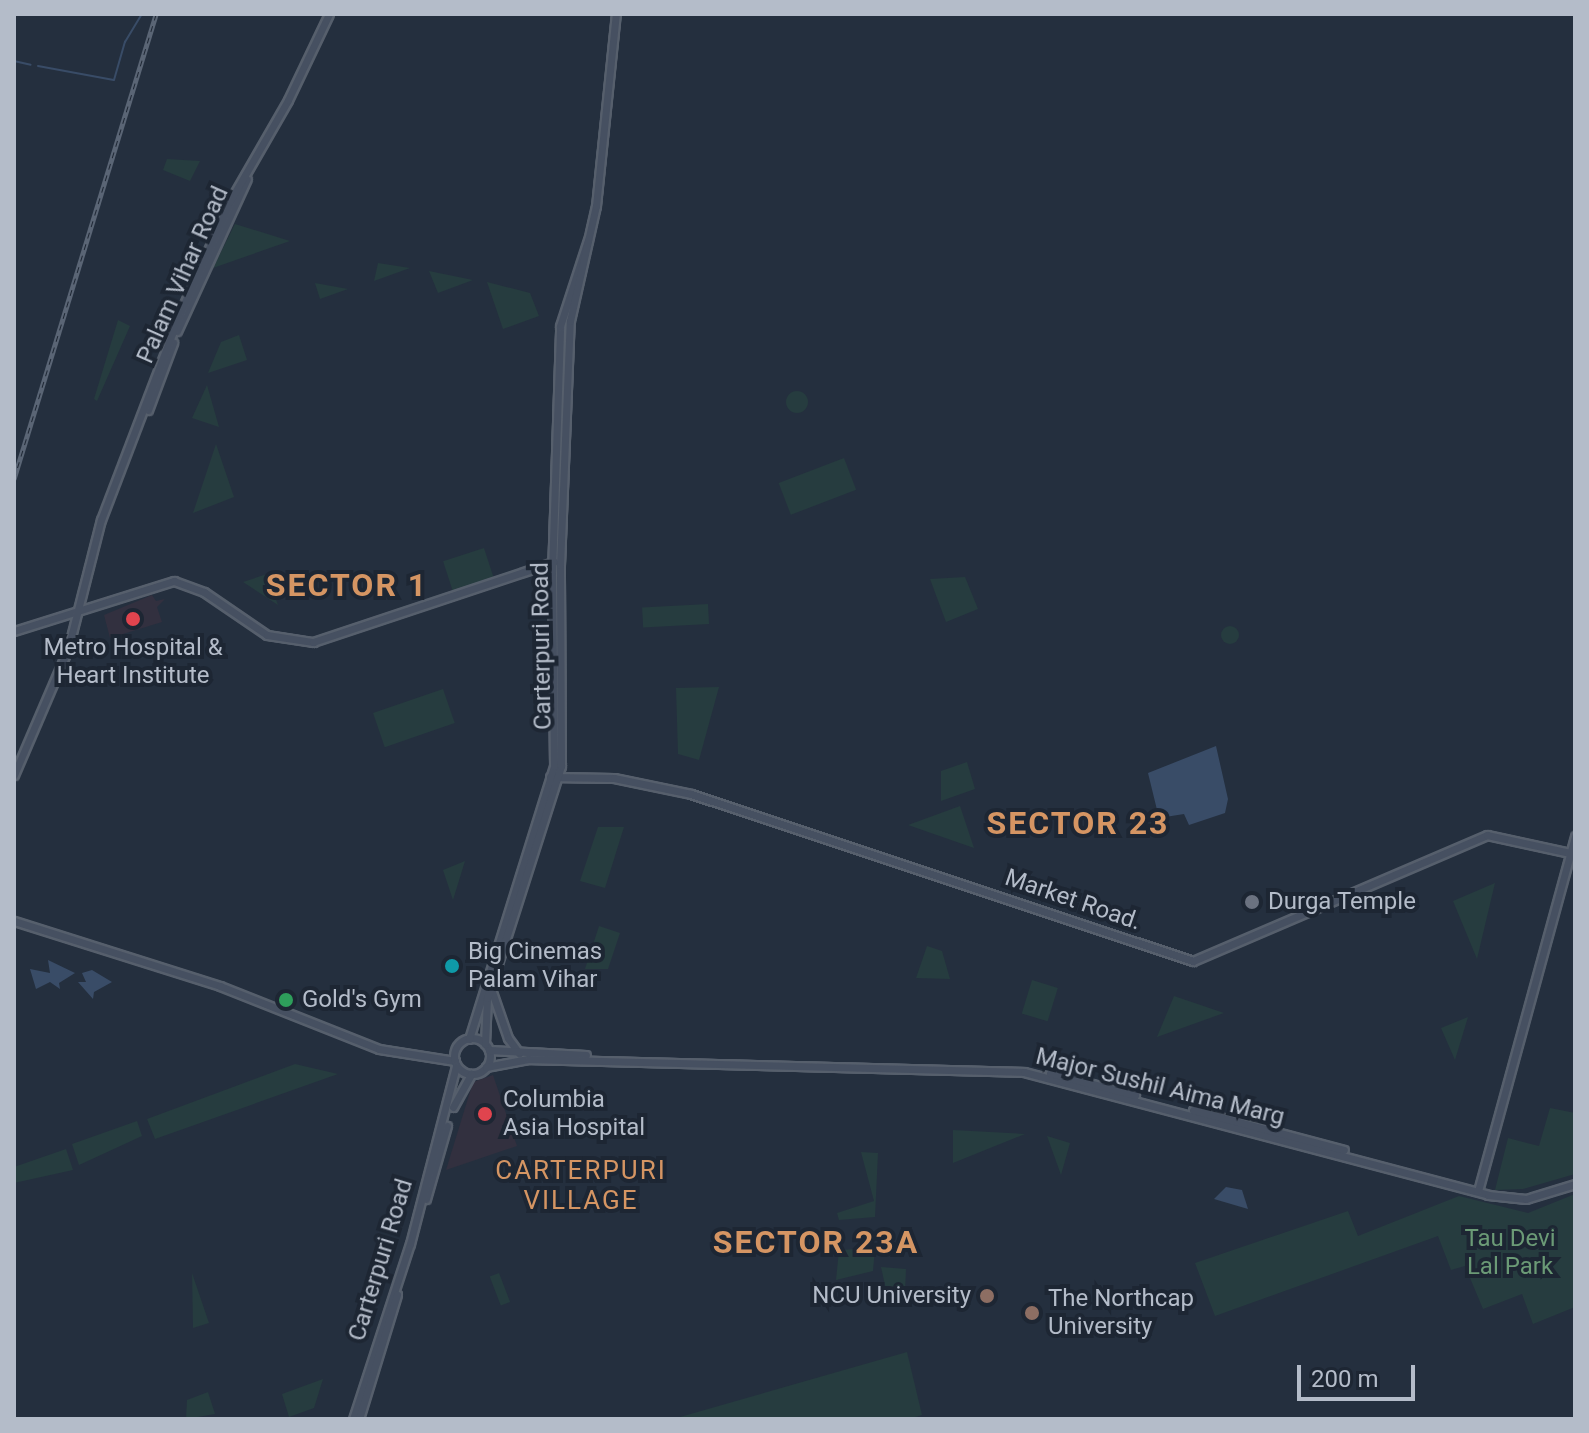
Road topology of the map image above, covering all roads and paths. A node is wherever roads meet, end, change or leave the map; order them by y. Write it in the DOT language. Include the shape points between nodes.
graph roads {
  1 [pos="329,14"];
  2 [pos="616,14"];
  3 [pos="556,562"];
  4 [pos="77,611"];
  5 [pos="14,631"];
  6 [pos="14,775"];
  7 [pos="554,778"];
  8 [pos="1575,836"];
  9 [pos="1570,853"];
  10 [pos="14,921"];
  11 [pos="490,987"];
  12 [pos="469,1039"];
  13 [pos="487,1047"];
  14 [pos="455,1051"];
  15 [pos="519,1053"];
  16 [pos="432,1054"];
  17 [pos="456,1063"];
  18 [pos="486,1067"];
  19 [pos="471,1074"];
  20 [pos="1575,1182"];
  21 [pos="1479,1189"];
  22 [pos="353,1419"];
  23 [pos="359,1419"];
  1 -- 4 [label="street, Palam Vihar Road" via="168,343 101,520"];
  2 -- 3 [label="street, Carterpuri Road" via="601,170 588,240 560,326"];
  3 -- 4 [label="street" via="313,642 267,635 204,592 174,581"];
  3 -- 7 [label="street, Carterpuri Road"];
  4 -- 5 [label="street"];
  4 -- 6 [label="street, Palam Vihar Road" via="64,660"];
  7 -- 9 [label="street, Market Road." via="614,778 702,798 1193,961 1487,835"];
  7 -- 11 [label="street, Carterpuri Road"];
  7 -- 12 [label="street, Carterpuri Road"];
  8 -- 9 [label="street"];
  9 -- 21 [label="street"];
  10 -- 16 [label="street" via="220,986 375,1048"];
  11 -- 13 [label="street, Carterpuri Road"];
  11 -- 15 [label="street" via="508,1038"];
  12 -- 13 [label="street"];
  12 -- 14 [label="street"];
  13 -- 15 [label="street, Major Sushil Aima Marg"];
  13 -- 18 [label="street"];
  14 -- 16 [label="street"];
  14 -- 17 [label="street"];
  15 -- 21 [label="street, Major Sushil Aima Marg" via="1032,1069"];
  16 -- 17 [label="street"];
  17 -- 19 [label="street"];
  17 -- 22 [label="street, Carterpuri Road" via="410,1244"];
  18 -- 19 [label="street"];
  18 -- 21 [label="street, Major Sushil Aima Marg" via="537,1059 1024,1072"];
  19 -- 23 [label="street, Carterpuri Road" via="450,1112"];
  20 -- 21 [label="street, Major Sushil Aima Marg" via="1526,1199"];
}
